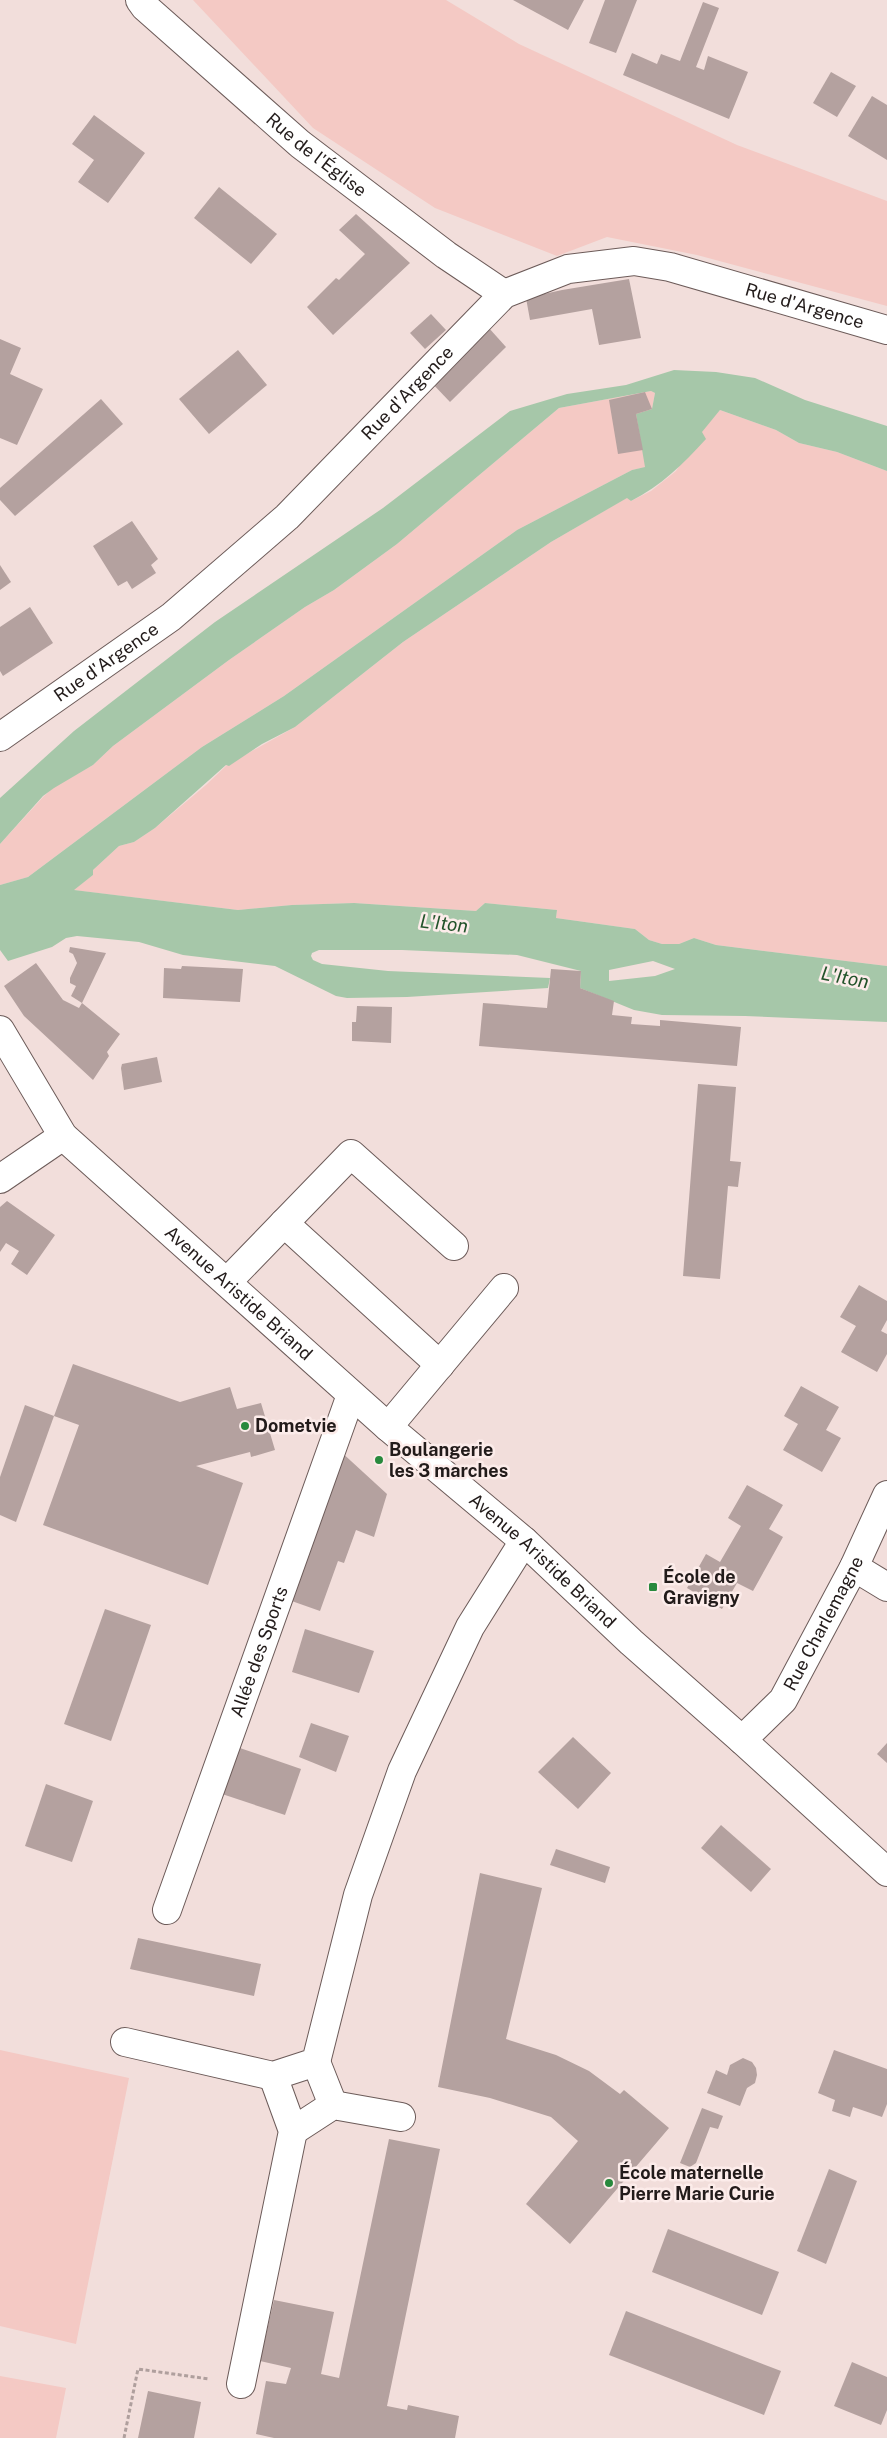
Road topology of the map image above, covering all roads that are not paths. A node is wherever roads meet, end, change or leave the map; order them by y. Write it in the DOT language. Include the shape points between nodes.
graph roads {
  1 [pos="140,0"];
  2 [pos="504,294"];
  3 [pos="887,330"];
  4 [pos="0,737"];
  5 [pos="0,1030"];
  6 [pos="63,1136"];
  7 [pos="0,1179"];
  8 [pos="284,1223"];
  9 [pos="454,1246"];
  10 [pos="227,1282"];
  11 [pos="504,1288"];
  12 [pos="440,1365"];
  13 [pos="351,1395"];
  14 [pos="388,1427"];
  15 [pos="887,1495"];
  16 [pos="524,1541"];
  17 [pos="854,1567"];
  18 [pos="887,1587"];
  19 [pos="742,1740"];
  20 [pos="887,1872"];
  21 [pos="167,1910"];
  22 [pos="125,2042"];
  23 [pos="316,2062"];
  24 [pos="272,2076"];
  25 [pos="334,2105"];
  26 [pos="401,2117"];
  27 [pos="293,2131"];
  28 [pos="241,2384"];
  1 -- 2 [label="street, Rue de l'Église" via="300,144 446,255"];
  2 -- 3 [label="street, Rue d'Argence" via="568,270 634,261 670,267"];
  2 -- 4 [label="street, Rue d'Argence" via="287,517 171,617"];
  5 -- 6 [label="street, Avenue Aristide Briand"];
  6 -- 7 [label="street"];
  6 -- 10 [label="street, Avenue Aristide Briand"];
  8 -- 9 [label="street" via="351,1154"];
  8 -- 10 [label="street"];
  8 -- 12 [label="street"];
  10 -- 13 [label="street, Avenue Aristide Briand"];
  11 -- 12 [label="street"];
  12 -- 14 [label="street"];
  13 -- 14 [label="street, Avenue Aristide Briand"];
  13 -- 21 [label="street, Allée des Sports"];
  14 -- 16 [label="street, Avenue Aristide Briand"];
  15 -- 17 [label="street, Rue Charlemagne"];
  16 -- 19 [label="street, Avenue Aristide Briand"];
  16 -- 23 [label="street" via="470,1628 402,1771 358,1895"];
  17 -- 18 [label="street"];
  17 -- 19 [label="street, Rue Charlemagne" via="783,1700"];
  19 -- 20 [label="street, Avenue Aristide Briand"];
  22 -- 24 [label="street"];
  23 -- 24 [label="street"];
  23 -- 25 [label="street"];
  24 -- 27 [label="street"];
  25 -- 26 [label="street"];
  25 -- 27 [label="street"];
  27 -- 28 [label="street"];
}
